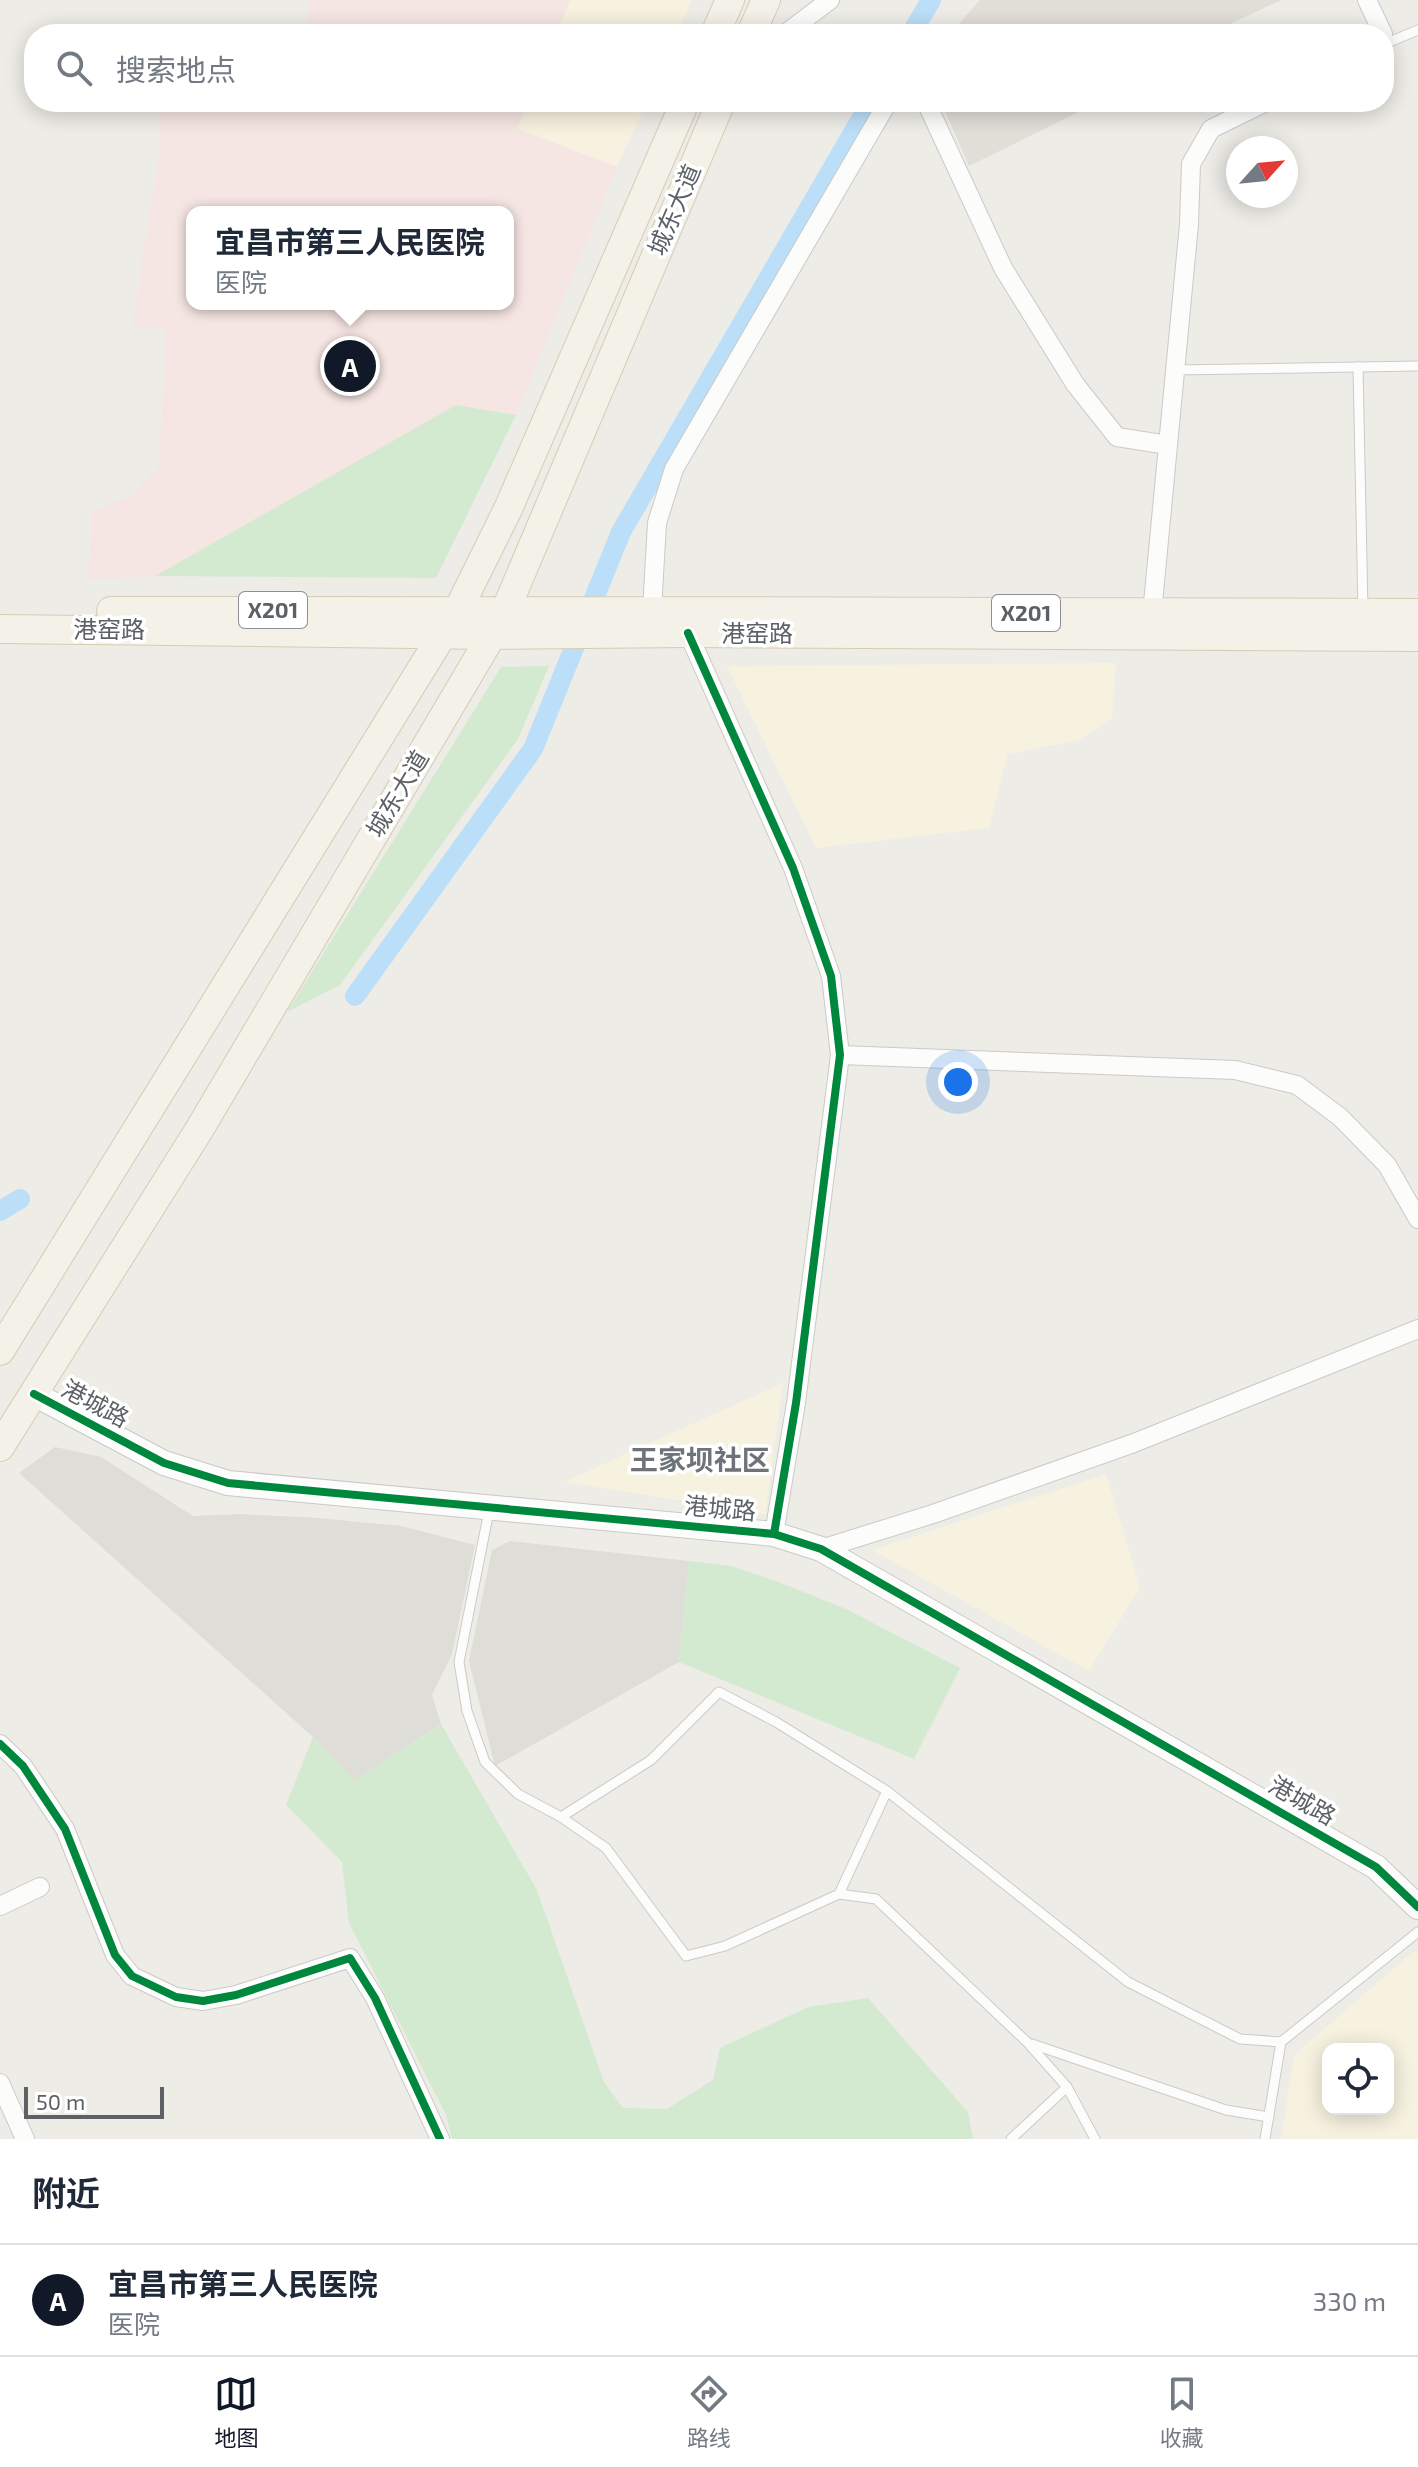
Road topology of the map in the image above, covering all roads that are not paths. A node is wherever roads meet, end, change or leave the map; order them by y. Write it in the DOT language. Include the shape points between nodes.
graph roads {
  1 [pos="730,0"];
  2 [pos="766,0"];
  3 [pos="830,0"];
  4 [pos="1367,0"];
  5 [pos="719,24"];
  6 [pos="755,24"];
  7 [pos="798,24"];
  8 [pos="1377,24"];
  9 [pos="1418,30"];
  10 [pos="1394,37"];
  11 [pos="681,112"];
  12 [pos="717,112"];
  13 [pos="882,112"];
  14 [pos="931,112"];
  15 [pos="1246,112"];
  16 [pos="1418,366"];
  17 [pos="1358,367"];
  18 [pos="1175,370"];
  19 [pos="1168,445"];
  20 [pos="459,608"];
  21 [pos="506,609"];
  22 [pos="0,612"];
  23 [pos="1363,613"];
  24 [pos="1418,613"];
  25 [pos="1152,614"];
  26 [pos="641,618"];
  27 [pos="545,622"];
  28 [pos="0,629"];
  29 [pos="445,633"];
  30 [pos="688,633"];
  31 [pos="492,635"];
  32 [pos="1418,637"];
  33 [pos="840,1055"];
  34 [pos="1418,1219"];
  35 [pos="1418,1329"];
  36 [pos="0,1351"];
  37 [pos="34,1394"];
  38 [pos="0,1447"];
  39 [pos="489,1507"];
  40 [pos="774,1534"];
  41 [pos="821,1549"];
  42 [pos="0,1744"];
  43 [pos="887,1791"];
  44 [pos="561,1817"];
  45 [pos="40,1887"];
  46 [pos="839,1894"];
  47 [pos="0,1906"];
  48 [pos="1418,1907"];
  49 [pos="1418,1932"];
  50 [pos="1281,2042"];
  51 [pos="1028,2043"];
  52 [pos="0,2083"];
  53 [pos="1067,2087"];
  54 [pos="1269,2117"];
  55 [pos="25,2139"];
  56 [pos="440,2139"];
  57 [pos="1011,2139"];
  58 [pos="1095,2139"];
  59 [pos="1265,2139"];
  1 -- 5 [label="main road"];
  2 -- 6 [label="main road"];
  3 -- 7 [label="street"];
  4 -- 8 [label="street"];
  9 -- 10 [label="lane"];
  11 -- 20 [label="main road, 城东大道" via="508,509"];
  12 -- 21 [label="main road, 城东大道"];
  13 -- 26 [label="street" via="674,469 657,523"];
  14 -- 19 [label="street" via="1003,268 1075,384 1117,437"];
  15 -- 18 [label="street" via="1211,129 1191,164"];
  16 -- 17 [label="lane"];
  17 -- 18 [label="lane"];
  17 -- 23 [label="lane"];
  18 -- 19 [label="street"];
  19 -- 25 [label="street"];
  20 -- 21 [label="main road, 港窑路 / X201"];
  20 -- 22 [label="main road, 港窑路 / X201"];
  20 -- 29 [label="main road, 城东大道"];
  21 -- 27 [label="main road, 港窑路 / X201"];
  21 -- 31 [label="main road, 城东大道"];
  23 -- 24 [label="main road, 港窑路 / X201"];
  23 -- 25 [label="main road, 港窑路 / X201"];
  25 -- 26 [label="main road, 港窑路 / X201"];
  26 -- 27 [label="main road, 港窑路 / X201"];
  26 -- 30 [label="main road, 港窑路 / X201"];
  27 -- 31 [label="main road, 港窑路 / X201"];
  28 -- 29 [label="main road, 港窑路 / X201"];
  29 -- 31 [label="main road, 港窑路 / X201"];
  29 -- 36 [label="main road, 城东大道"];
  30 -- 32 [label="main road, 港窑路 / X201"];
  30 -- 33 [label="street" via="793,868 831,976"];
  31 -- 37 [label="main road, 城东大道" via="199,1130"];
  33 -- 34 [label="street" via="1235,1070 1297,1085 1340,1117 1387,1165"];
  33 -- 40 [label="street"];
  35 -- 41 [label="street" via="1134,1443"];
  37 -- 38 [label="main road, 城东大道"];
  37 -- 39 [label="street, 港城路" via="164,1463 228,1483"];
  39 -- 40 [label="street, 港城路"];
  39 -- 44 [label="lane" via="459,1662 467,1711 485,1762 518,1794"];
  40 -- 41 [label="street, 港城路"];
  41 -- 48 [label="street, 港城路" via="1376,1867"];
  42 -- 56 [label="street" via="23,1766 65,1829 115,1955 132,1976 176,1997 203,2001 350,1958 375,1998"];
  43 -- 44 [label="lane" via="719,1692 651,1760"];
  43 -- 46 [label="lane"];
  43 -- 50 [label="lane" via="1128,1982 1240,2039"];
  44 -- 46 [label="lane" via="606,1848 686,1956 725,1946"];
  45 -- 47 [label="street"];
  46 -- 51 [label="lane" via="876,1899"];
  49 -- 50 [label="lane"];
  50 -- 54 [label="lane"];
  51 -- 53 [label="lane"];
  51 -- 54 [label="lane" via="1226,2110"];
  52 -- 55 [label="street"];
  53 -- 57 [label="lane"];
  53 -- 58 [label="lane"];
  54 -- 59 [label="lane"];
}
